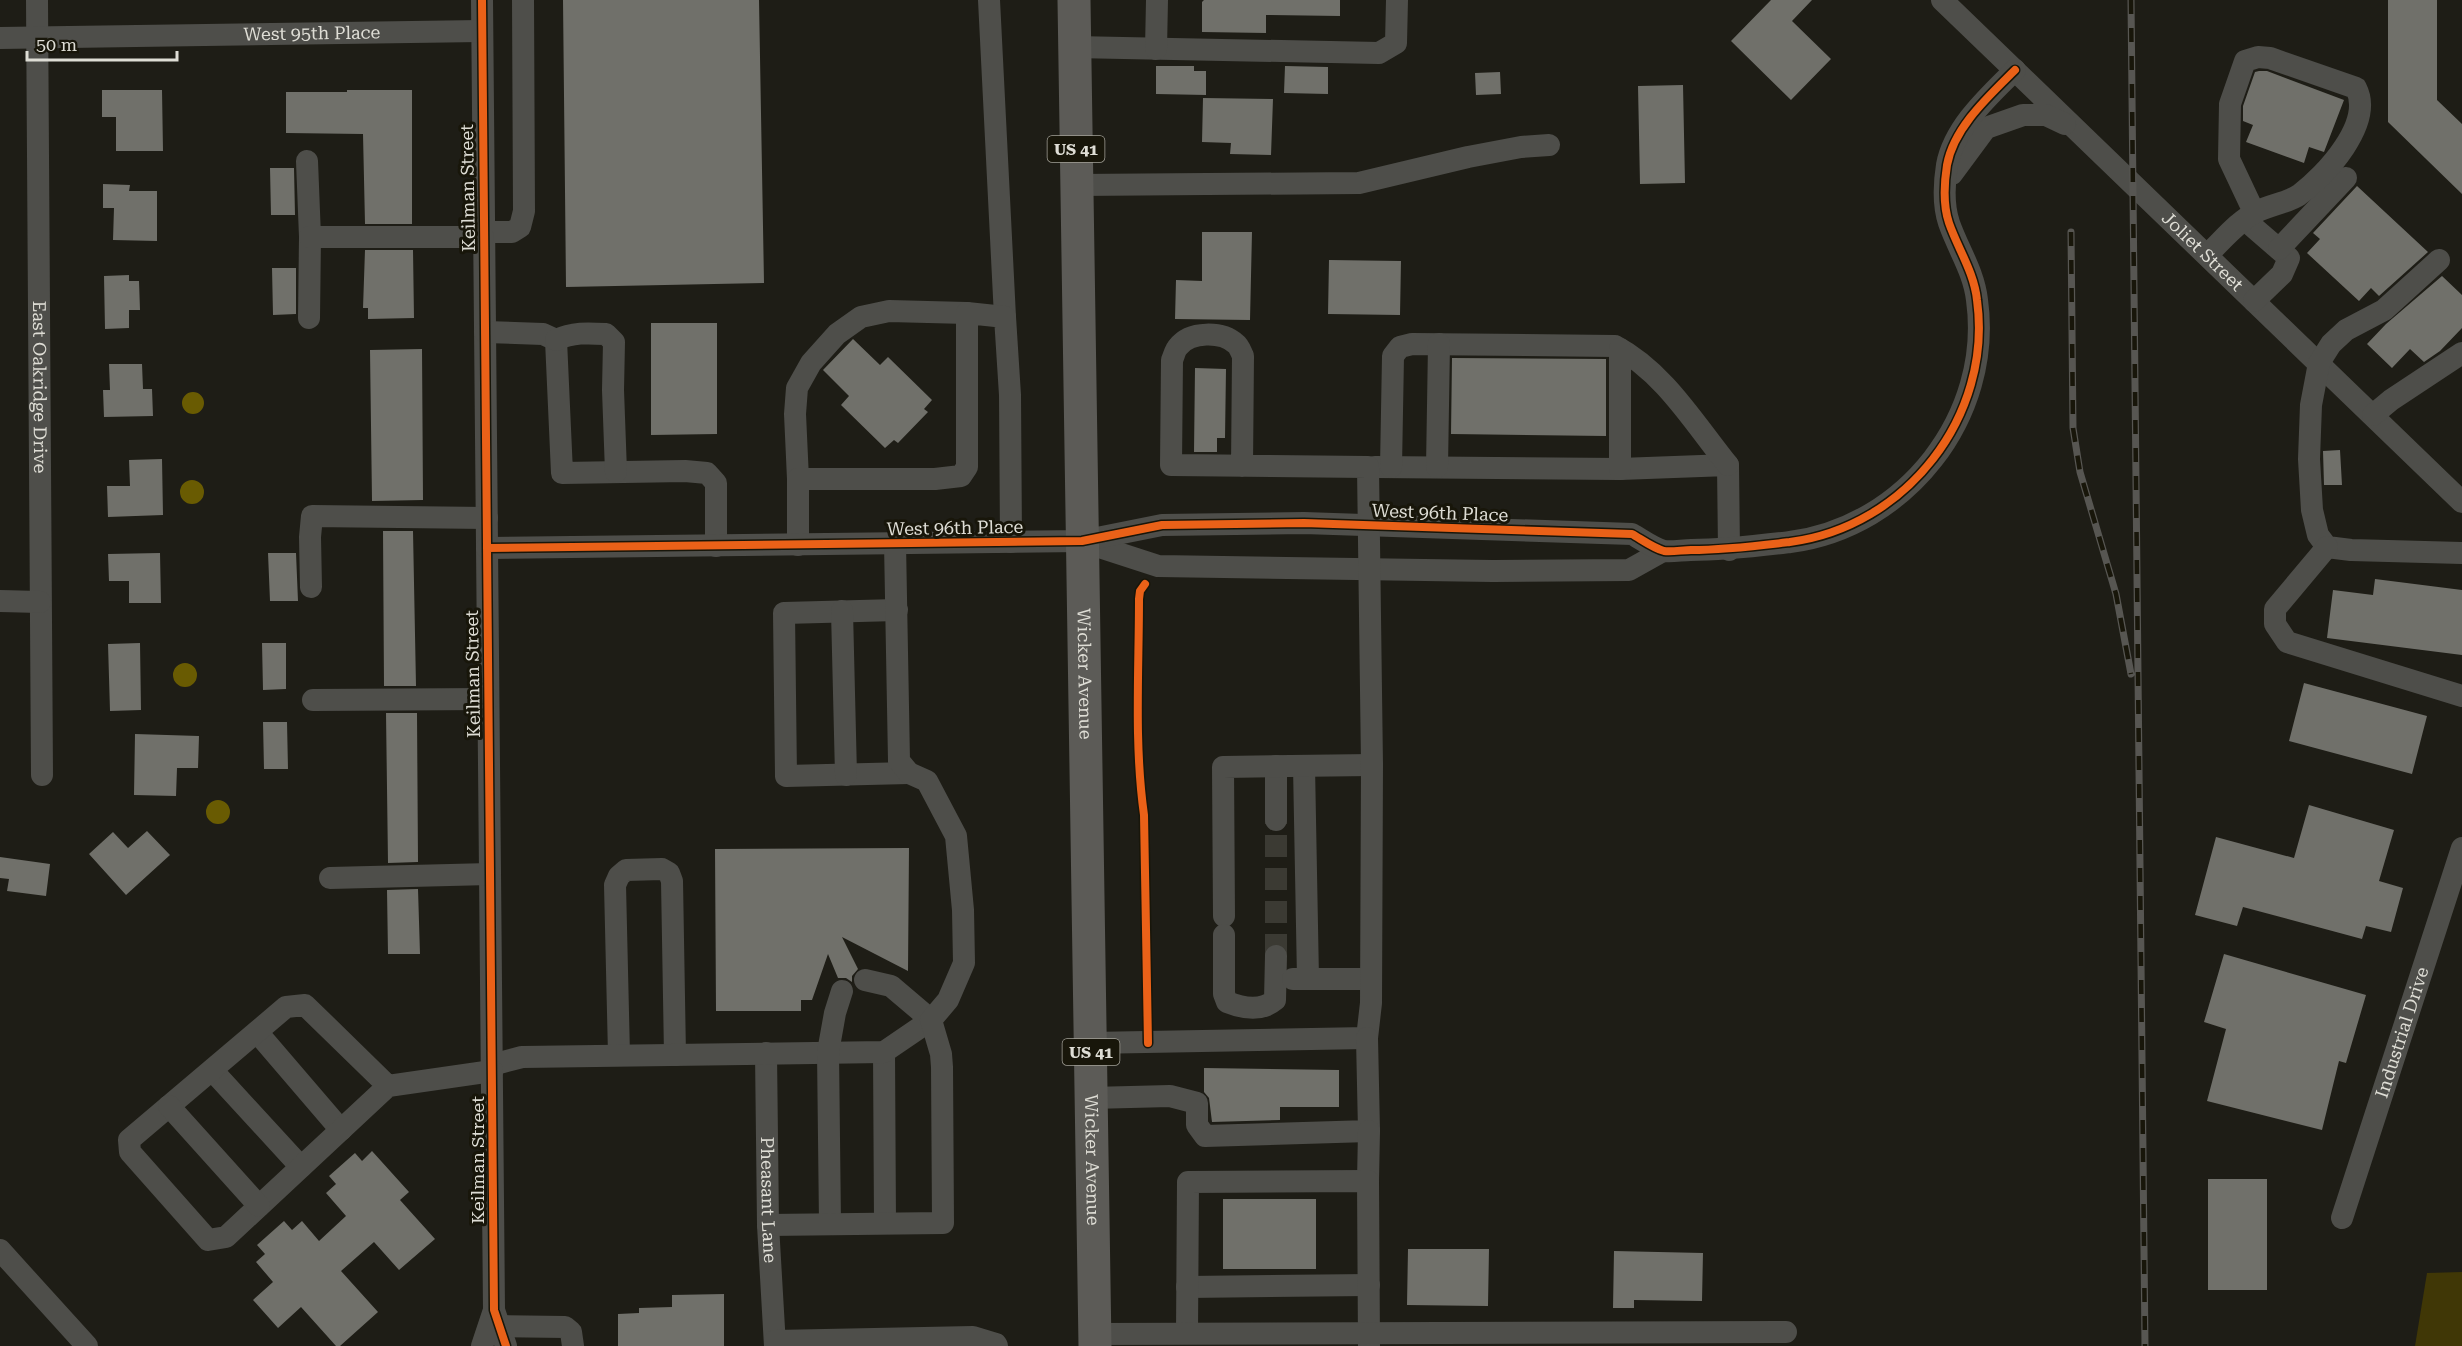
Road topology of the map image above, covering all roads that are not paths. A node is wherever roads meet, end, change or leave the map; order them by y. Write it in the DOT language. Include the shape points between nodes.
graph roads {
  1 [pos="37,0"];
  2 [pos="482,0"];
  3 [pos="523,0"];
  4 [pos="990,0"];
  5 [pos="1074,0"];
  6 [pos="1157,0"];
  7 [pos="1396,0"];
  8 [pos="1942,0"];
  9 [pos="481,31"];
  10 [pos="0,38"];
  11 [pos="37,38"];
  12 [pos="1074,47"];
  13 [pos="1156,49"];
  14 [pos="2015,70"];
  15 [pos="2077,130"];
  16 [pos="1549,145"];
  17 [pos="308,161"];
  18 [pos="2346,178"];
  19 [pos="1945,183"];
  20 [pos="1077,185"];
  21 [pos="2249,216"];
  22 [pos="483,235"];
  23 [pos="310,237"];
  24 [pos="2279,249"];
  25 [pos="2207,255"];
  26 [pos="2439,260"];
  27 [pos="2254,301"];
  28 [pos="967,313"];
  29 [pos="1005,317"];
  30 [pos="309,318"];
  31 [pos="485,332"];
  32 [pos="556,340"];
  33 [pos="1439,344"];
  34 [pos="1620,349"];
  35 [pos="2462,353"];
  36 [pos="2319,363"];
  37 [pos="2373,415"];
  38 [pos="1728,465"];
  39 [pos="1242,466"];
  40 [pos="1368,467"];
  41 [pos="1391,467"];
  42 [pos="1437,467"];
  43 [pos="1620,470"];
  44 [pos="616,472"];
  45 [pos="798,479"];
  46 [pos="2462,502"];
  47 [pos="487,518"];
  48 [pos="1367,525"];
  49 [pos="1082,541"];
  50 [pos="1011,542"];
  51 [pos="895,543"];
  52 [pos="798,544"];
  53 [pos="716,546"];
  54 [pos="2327,547"];
  55 [pos="487,548"];
  56 [pos="1664,550"];
  57 [pos="1729,550"];
  58 [pos="2462,553"];
  59 [pos="1369,569"];
  60 [pos="311,587"];
  61 [pos="0,601"];
  62 [pos="40,602"];
  63 [pos="897,610"];
  64 [pos="842,611"];
  65 [pos="2462,696"];
  66 [pos="489,699"];
  67 [pos="314,700"];
  68 [pos="1372,765"];
  69 [pos="1276,766"];
  70 [pos="1304,766"];
  71 [pos="909,773"];
  72 [pos="42,775"];
  73 [pos="846,775"];
  74 [pos="1276,820"];
  75 [pos="2462,848"];
  76 [pos="490,874"];
  77 [pos="330,878"];
  78 [pos="1308,979"];
  79 [pos="1371,979"];
  80 [pos="865,980"];
  81 [pos="842,991"];
  82 [pos="932,1020"];
  83 [pos="257,1032"];
  84 [pos="1367,1038"];
  85 [pos="1090,1043"];
  86 [pos="828,1052"];
  87 [pos="884,1052"];
  88 [pos="766,1053"];
  89 [pos="675,1054"];
  90 [pos="619,1055"];
  91 [pos="492,1068"];
  92 [pos="212,1070"];
  93 [pos="388,1086"];
  94 [pos="1091,1098"];
  95 [pos="169,1106"];
  96 [pos="341,1130"];
  97 [pos="1369,1131"];
  98 [pos="301,1167"];
  99 [pos="1368,1181"];
  100 [pos="259,1206"];
  101 [pos="2342,1218"];
  102 [pos="885,1223"];
  103 [pos="830,1224"];
  104 [pos="768,1225"];
  105 [pos="0,1250"];
  106 [pos="1369,1286"];
  107 [pos="1187,1287"];
  108 [pos="500,1327"];
  109 [pos="1786,1332"];
  110 [pos="1178,1337"];
  111 [pos="1369,1339"];
  112 [pos="1095,1340"];
  113 [pos="775,1344"];
  114 [pos="87,1346"];
  115 [pos="482,1346"];
  116 [pos="573,1346"];
  117 [pos="997,1346"];
  1 -- 11 [label="street, East Oakridge Drive"];
  2 -- 9 [label="street, Keilman Street"];
  3 -- 22 [label="street" via="524,211 520,227"];
  4 -- 29 [label="street"];
  5 -- 12 [label="highway, Wicker Avenue / US 41"];
  6 -- 13 [label="street"];
  7 -- 13 [label="street" via="1396,43 1379,53"];
  8 -- 14 [label="street, Joliet Street"];
  9 -- 11 [label="street, West 95th Place"];
  9 -- 22 [label="street, Keilman Street"];
  10 -- 11 [label="street, West 95th Place"];
  11 -- 62 [label="street, East Oakridge Drive"];
  12 -- 13 [label="street"];
  12 -- 20 [label="highway, Wicker Avenue / US 41"];
  14 -- 15 [label="street, Joliet Street"];
  14 -- 19 [label="street, West 96th Place" via="1980,106 1959,135"];
  15 -- 19 [label="street" via="2046,115 2023,115 1986,128"];
  15 -- 25 [label="street, Joliet Street"];
  16 -- 20 [label="street" via="1468,157 1359,183"];
  17 -- 23 [label="street"];
  18 -- 24 [label="street"];
  19 -- 57 [label="street, West 96th Place" via="1949,222 1969,268 1977,299 1979,342 1959,422 1936,458 1911,484 1862,521 1801,541"];
  20 -- 49 [label="highway, Wicker Avenue / US 41"];
  21 -- 21 [label="street" via="2297,196 2339,158 2360,115 2362,99 2356,88 2270,58 2245,61 2230,104 2229,159"];
  21 -- 24 [label="street"];
  21 -- 25 [label="street"];
  22 -- 23 [label="street"];
  22 -- 31 [label="street, Keilman Street"];
  23 -- 30 [label="street"];
  24 -- 27 [label="street" via="2289,258 2288,265"];
  25 -- 27 [label="street, Joliet Street"];
  26 -- 36 [label="street" via="2384,310 2346,330"];
  27 -- 36 [label="street, Joliet Street"];
  28 -- 29 [label="street"];
  28 -- 45 [label="street" via="889,311 861,317 837,334 797,388"];
  28 -- 45 [label="street" via="967,467 961,476"];
  29 -- 50 [label="street"];
  31 -- 32 [label="street" via="543,334"];
  31 -- 47 [label="street, Keilman Street"];
  32 -- 44 [label="street" via="562,474"];
  32 -- 44 [label="street" via="581,332 606,334 614,342"];
  33 -- 34 [label="street"];
  33 -- 41 [label="street" via="1400,347 1393,356"];
  33 -- 42 [label="street"];
  34 -- 38 [label="street" via="1657,376"];
  34 -- 43 [label="street"];
  35 -- 37 [label="street"];
  36 -- 37 [label="street, Joliet Street"];
  36 -- 54 [label="street" via="2311,405 2309,459 2312,510 2318,535"];
  37 -- 46 [label="street, Joliet Street"];
  38 -- 43 [label="street"];
  38 -- 57 [label="street"];
  39 -- 39 [label="street" via="1171,465 1172,360 1178,347 1190,338 1221,336 1237,344 1243,356"];
  39 -- 40 [label="street"];
  40 -- 41 [label="street"];
  40 -- 48 [label="street"];
  41 -- 42 [label="street"];
  42 -- 43 [label="street"];
  44 -- 53 [label="street" via="707,474 716,483"];
  45 -- 52 [label="street"];
  47 -- 55 [label="street, Keilman Street"];
  47 -- 60 [label="street" via="312,516"];
  48 -- 49 [label="street, West 96th Place" via="1162,525"];
  48 -- 56 [label="street, West 96th Place" via="1632,534"];
  48 -- 59 [label="street"];
  49 -- 50 [label="street, West 96th Place"];
  49 -- 59 [label="street, West 96th Place" via="1158,566"];
  49 -- 85 [label="highway, Wicker Avenue / US 41"];
  50 -- 51 [label="street, West 96th Place"];
  51 -- 52 [label="street, West 96th Place"];
  51 -- 63 [label="street"];
  52 -- 53 [label="street, West 96th Place"];
  53 -- 55 [label="street, West 96th Place"];
  54 -- 58 [label="street"];
  54 -- 65 [label="street" via="2275,609 2275,624 2287,642"];
  55 -- 66 [label="street, Keilman Street"];
  56 -- 57 [label="street, West 96th Place"];
  56 -- 59 [label="street, West 96th Place" via="1629,570"];
  59 -- 68 [label="street"];
  61 -- 62 [label="street"];
  62 -- 72 [label="street, East Oakridge Drive"];
  63 -- 64 [label="street"];
  63 -- 71 [label="street" via="899,762"];
  64 -- 73 [label="street"];
  64 -- 73 [label="street" via="784,613 786,776"];
  66 -- 67 [label="street"];
  66 -- 76 [label="street, Keilman Street"];
  68 -- 70 [label="street"];
  68 -- 79 [label="street"];
  69 -- 70 [label="street"];
  69 -- 74 [label="street"];
  69 -- 78 [label="street" via="1223,767 1224,994 1227,1002 1247,1008 1269,1005 1275,1000 1276,968"];
  70 -- 78 [label="street"];
  71 -- 73 [label="street"];
  71 -- 82 [label="street" via="927,781 956,836 963,910 964,963 948,1000"];
  75 -- 101 [label="street, Industrial Drive"];
  76 -- 77 [label="street"];
  76 -- 91 [label="street, Keilman Street"];
  78 -- 79 [label="street"];
  79 -- 84 [label="street"];
  80 -- 82 [label="street" via="891,986"];
  81 -- 86 [label="street"];
  82 -- 87 [label="street"];
  82 -- 102 [label="street" via="942,1060 943,1223"];
  83 -- 92 [label="street"];
  83 -- 93 [label="street" via="286,1007 305,1005"];
  83 -- 96 [label="street"];
  84 -- 85 [label="street"];
  84 -- 97 [label="street"];
  85 -- 94 [label="highway, Wicker Avenue / US 41"];
  86 -- 87 [label="street"];
  86 -- 88 [label="street"];
  86 -- 103 [label="street"];
  87 -- 102 [label="street"];
  88 -- 89 [label="street"];
  88 -- 104 [label="street, Pheasant Lane"];
  89 -- 90 [label="street"];
  89 -- 90 [label="street" via="672,881 662,869 644,869 626,870 615,885"];
  90 -- 91 [label="street" via="522,1056"];
  91 -- 93 [label="street"];
  91 -- 108 [label="street, Keilman Street"];
  92 -- 95 [label="street"];
  92 -- 98 [label="street"];
  93 -- 96 [label="street"];
  94 -- 97 [label="street" via="1170,1096 1197,1103 1197,1125 1205,1136"];
  94 -- 112 [label="highway, Wicker Avenue / US 41"];
  95 -- 100 [label="street"];
  95 -- 100 [label="street" via="129,1140 130,1152 208,1240 226,1237"];
  96 -- 98 [label="street"];
  97 -- 99 [label="street"];
  98 -- 100 [label="street"];
  99 -- 106 [label="street"];
  99 -- 107 [label="street" via="1188,1182"];
  102 -- 103 [label="street"];
  103 -- 104 [label="street"];
  104 -- 113 [label="street, Pheasant Lane"];
  105 -- 114 [label="street"];
  106 -- 107 [label="street"];
  106 -- 111 [label="street"];
  107 -- 110 [label="street"];
  108 -- 115 [label="street, Keilman Street"];
  108 -- 116 [label="street" via="565,1327 571,1332"];
  109 -- 111 [label="street"];
  110 -- 111 [label="street"];
  110 -- 112 [label="street"];
  113 -- 117 [label="street" via="973,1337"];
}
